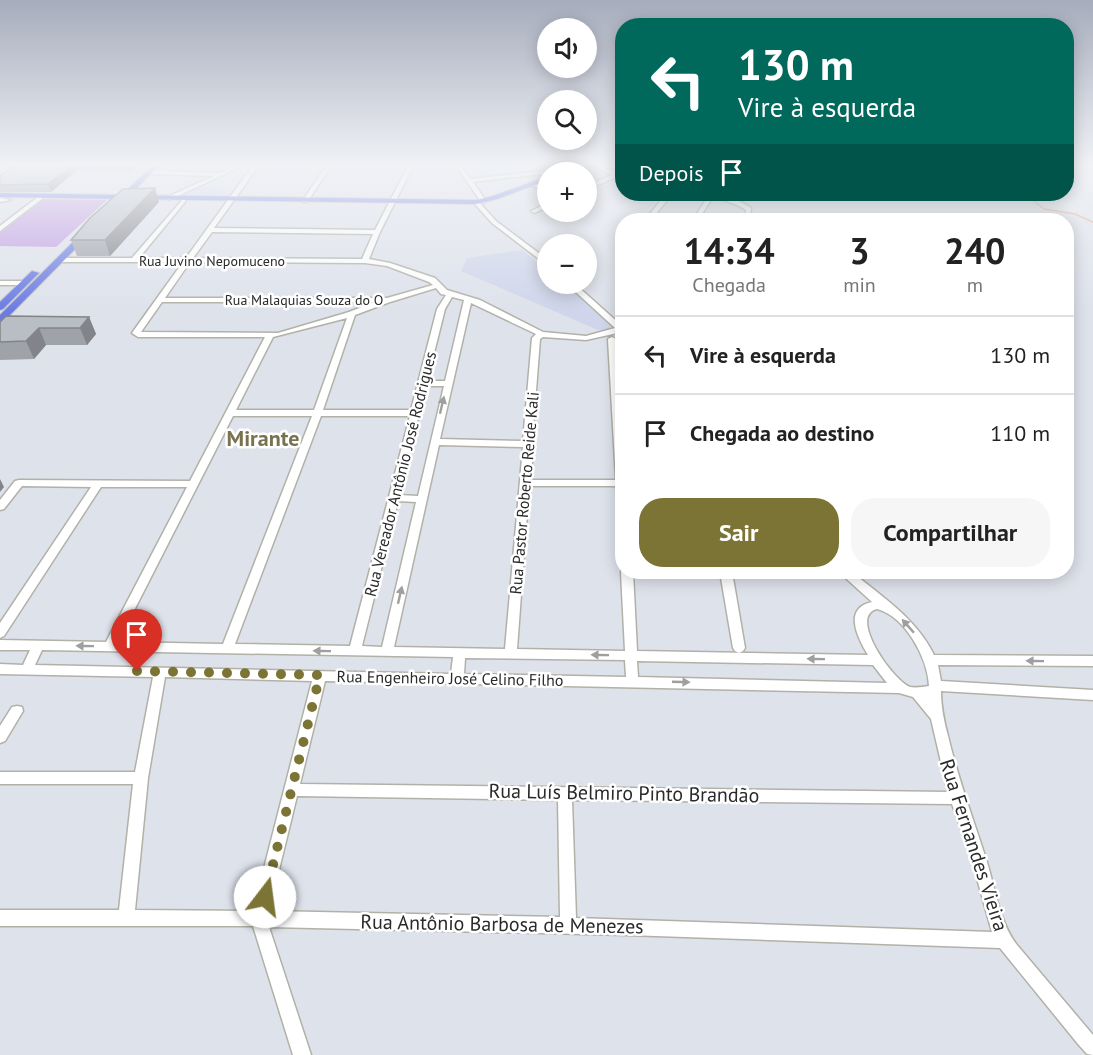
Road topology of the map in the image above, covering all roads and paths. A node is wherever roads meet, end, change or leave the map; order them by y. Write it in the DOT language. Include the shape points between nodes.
graph roads {
  1 [pos="20,213"];
  2 [pos="173,213"];
  3 [pos="222,213"];
  4 [pos="387,213"];
  5 [pos="488,213"];
  6 [pos="0,222"];
  7 [pos="9,222"];
  8 [pos="93,227"];
  9 [pos="0,229"];
  10 [pos="80,230"];
  11 [pos="210,230"];
  12 [pos="376,232"];
  13 [pos="537,255"];
  14 [pos="60,260"];
  15 [pos="133,261"];
  16 [pos="188,261"];
  17 [pos="365,261"];
  18 [pos="0,285"];
  19 [pos="23,285"];
  20 [pos="437,286"];
  21 [pos="447,294"];
  22 [pos="582,294"];
  23 [pos="159,300"];
  24 [pos="387,300"];
  25 [pos="467,301"];
  26 [pos="0,307"];
  27 [pos="352,314"];
  28 [pos="0,320"];
  29 [pos="615,323"];
  30 [pos="615,331"];
  31 [pos="270,336"];
  32 [pos="538,336"];
  33 [pos="615,338"];
  34 [pos="554,339"];
  35 [pos="612,339"];
  36 [pos="615,382"];
  37 [pos="422,383"];
  38 [pos="447,384"];
  39 [pos="230,413"];
  40 [pos="318,413"];
  41 [pos="414,413"];
  42 [pos="434,442"];
  43 [pos="529,444"];
  44 [pos="98,483"];
  45 [pos="524,483"];
  46 [pos="615,483"];
  47 [pos="193,484"];
  48 [pos="393,498"];
  49 [pos="421,499"];
  50 [pos="0,507"];
  51 [pos="627,579"];
  52 [pos="727,579"];
  53 [pos="853,579"];
  54 [pos="885,606"];
  55 [pos="0,633"];
  56 [pos="0,645"];
  57 [pos="38,646"];
  58 [pos="110,646"];
  59 [pos="739,648"];
  60 [pos="227,650"];
  61 [pos="355,652"];
  62 [pos="387,652"];
  63 [pos="459,654"];
  64 [pos="511,654"];
  65 [pos="631,655"];
  66 [pos="875,660"];
  67 [pos="930,660"];
  68 [pos="1093,661"];
  69 [pos="0,669"];
  70 [pos="26,670"];
  71 [pos="160,672"];
  72 [pos="320,675"];
  73 [pos="457,678"];
  74 [pos="632,681"];
  75 [pos="901,688"];
  76 [pos="936,688"];
  77 [pos="917,693"];
  78 [pos="1093,695"];
  79 [pos="17,711"];
  80 [pos="938,718"];
  81 [pos="0,736"];
  82 [pos="0,778"];
  83 [pos="141,778"];
  84 [pos="292,790"];
  85 [pos="565,792"];
  86 [pos="955,798"];
  87 [pos="126,917"];
  88 [pos="0,918"];
  89 [pos="259,919"];
  90 [pos="568,924"];
  91 [pos="1004,940"];
  92 [pos="1093,1048"];
  93 [pos="302,1055"];
  1 -- 7 [label="street"];
  2 -- 15 [label="street"];
  3 -- 11 [label="street"];
  4 -- 12 [label="street"];
  5 -- 13 [label="street"];
  6 -- 7 [label="street"];
  7 -- 9 [label="street"];
  8 -- 14 [label="main road"];
  10 -- 19 [label="main road"];
  11 -- 12 [label="street"];
  11 -- 16 [label="street"];
  12 -- 17 [label="street"];
  14 -- 15 [label="street, Rua Juvino Nepomuceno"];
  14 -- 28 [label="main road"];
  15 -- 16 [label="street, Rua Juvino Nepomuceno"];
  16 -- 17 [label="street, Rua Juvino Nepomuceno"];
  16 -- 23 [label="street"];
  17 -- 20 [label="street, Rua Juvino Nepomuceno" via="395,266 432,280"];
  18 -- 19 [label="street"];
  19 -- 26 [label="main road"];
  20 -- 21 [label="street"];
  20 -- 24 [label="street, Rua Malaquias Souza do O"];
  21 -- 25 [label="street"];
  21 -- 37 [label="street, Rua Vereador Antônio José Rodrigues"];
  22 -- 29 [label="street"];
  23 -- 24 [label="street, Rua Malaquias Souza do O"];
  23 -- 31 [label="street" via="136,333"];
  24 -- 27 [label="street"];
  25 -- 32 [label="street"];
  25 -- 38 [label="street, Rua Vereador Antônio José Rodrigues"];
  27 -- 31 [label="street"];
  27 -- 40 [label="street"];
  30 -- 34 [label="street" via="586,338"];
  31 -- 39 [label="street"];
  32 -- 34 [label="street"];
  32 -- 43 [label="street, Rua Pastor Roberto Reide Kali"];
  33 -- 35 [label="street"];
  34 -- 35 [label="street" via="585,343"];
  35 -- 36 [label="street"];
  37 -- 38 [label="street"];
  37 -- 41 [label="street, Rua Vereador Antônio José Rodrigues"];
  42 -- 38 [label="street, Rua Vereador Antônio José Rodrigues, one-way"];
  39 -- 40 [label="street"];
  39 -- 47 [label="street"];
  40 -- 41 [label="street"];
  40 -- 60 [label="street"];
  41 -- 48 [label="street, Rua Vereador Antônio José Rodrigues"];
  42 -- 43 [label="street"];
  42 -- 49 [label="street, Rua Vereador Antônio José Rodrigues"];
  43 -- 45 [label="street, Rua Pastor Roberto Reide Kali"];
  44 -- 47 [label="street"];
  44 -- 50 [label="street" via="19,483"];
  44 -- 55 [label="street"];
  45 -- 46 [label="street"];
  45 -- 64 [label="street, Rua Pastor Roberto Reide Kali"];
  47 -- 58 [label="street"];
  48 -- 49 [label="street"];
  48 -- 61 [label="street, Rua Vereador Antônio José Rodrigues"];
  62 -- 49 [label="street, Rua Vereador Antônio José Rodrigues, one-way"];
  51 -- 65 [label="street"];
  52 -- 59 [label="street"];
  53 -- 54 [label="street"];
  54 -- 66 [label="street" via="866,608 861,613 865,638"];
  67 -- 54 [label="street, Rua Fernandes Vieira, one-way" via="918,637"];
  56 -- 57 [label="street, Rua Engenheiro José Celino Filho"];
  58 -- 57 [label="street, Rua Engenheiro José Celino Filho, one-way"];
  57 -- 70 [label="street"];
  58 -- 60 [label="street, Rua Engenheiro José Celino Filho"];
  61 -- 60 [label="street, Rua Engenheiro José Celino Filho, one-way"];
  61 -- 62 [label="street, Rua Engenheiro José Celino Filho"];
  62 -- 63 [label="street, Rua Engenheiro José Celino Filho"];
  63 -- 64 [label="street, Rua Engenheiro José Celino Filho"];
  63 -- 73 [label="street"];
  65 -- 64 [label="street, Rua Engenheiro José Celino Filho, one-way"];
  66 -- 65 [label="street, Rua Engenheiro José Celino Filho, one-way"];
  65 -- 74 [label="street"];
  66 -- 75 [label="street"];
  68 -- 67 [label="street, one-way"];
  67 -- 76 [label="street, Rua Fernandes Vieira"];
  69 -- 70 [label="street, Rua Engenheiro José Celino Filho"];
  70 -- 71 [label="street, Rua Engenheiro José Celino Filho"];
  71 -- 72 [label="street, Rua Engenheiro José Celino Filho"];
  71 -- 83 [label="street"];
  72 -- 73 [label="street, Rua Engenheiro José Celino Filho"];
  72 -- 84 [label="street"];
  73 -- 74 [label="street, Rua Engenheiro José Celino Filho"];
  74 -- 75 [label="street, Rua Engenheiro José Celino Filho, one-way"];
  75 -- 77 [label="street"];
  76 -- 77 [label="street"];
  76 -- 78 [label="street"];
  76 -- 80 [label="street, Rua Fernandes Vieira"];
  77 -- 80 [label="street, Rua Fernandes Vieira"];
  79 -- 81 [label="street"];
  80 -- 86 [label="street, Rua Fernandes Vieira"];
  82 -- 83 [label="street"];
  83 -- 87 [label="street"];
  84 -- 85 [label="street, Rua Luís Belmiro Pinto Brandão"];
  84 -- 89 [label="street"];
  85 -- 86 [label="street, Rua Luís Belmiro Pinto Brandão"];
  85 -- 90 [label="street"];
  86 -- 91 [label="street, Rua Fernandes Vieira"];
  87 -- 88 [label="street, Rua Antônio Barbosa de Menezes"];
  87 -- 89 [label="street, Rua Antônio Barbosa de Menezes"];
  89 -- 90 [label="street, Rua Antônio Barbosa de Menezes"];
  89 -- 93 [label="street"];
  90 -- 91 [label="street, Rua Antônio Barbosa de Menezes"];
  91 -- 92 [label="street, Rua Fernandes Vieira"];
}
